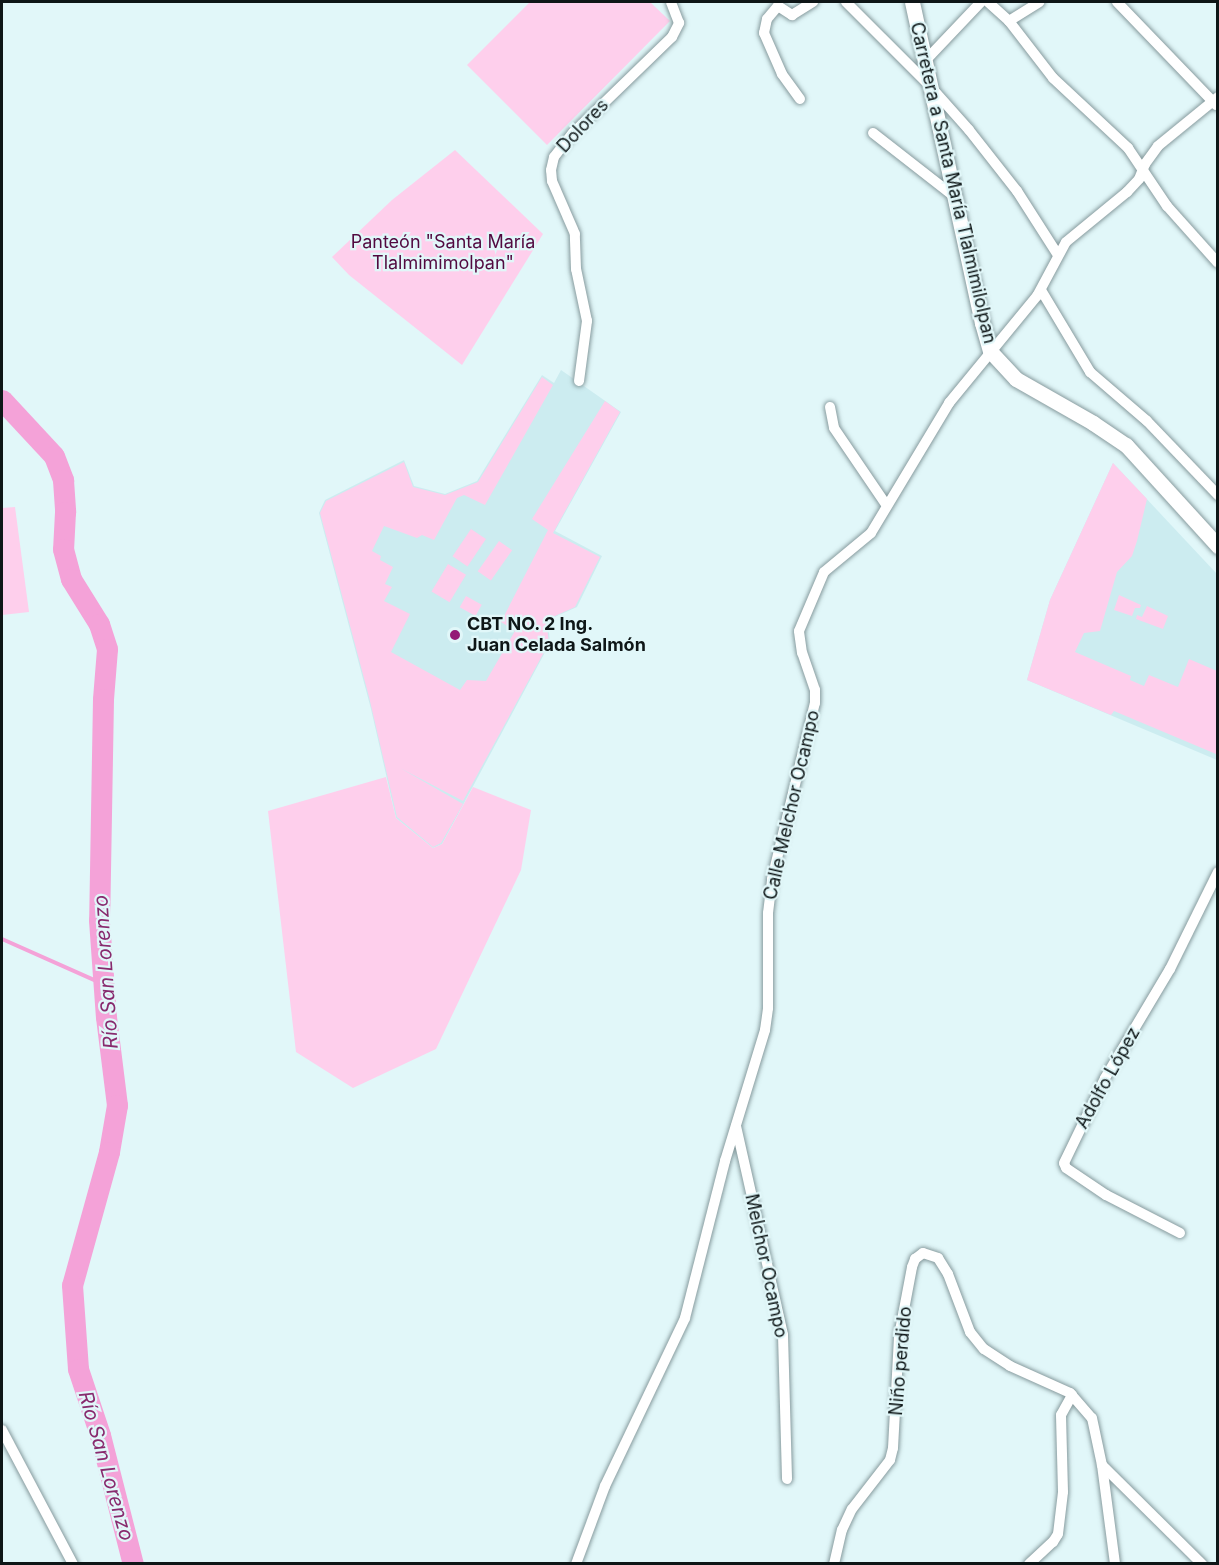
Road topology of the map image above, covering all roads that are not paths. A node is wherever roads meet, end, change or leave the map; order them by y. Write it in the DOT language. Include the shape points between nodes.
graph roads {
  1 [pos="671,2"];
  2 [pos="813,2"];
  3 [pos="846,2"];
  4 [pos="912,2"];
  5 [pos="981,2"];
  6 [pos="988,2"];
  7 [pos="1040,2"];
  8 [pos="1117,2"];
  9 [pos="1009,21"];
  10 [pos="925,61"];
  11 [pos="930,86"];
  12 [pos="800,99"];
  13 [pos="1216,102"];
  14 [pos="873,133"];
  15 [pos="1143,169"];
  16 [pos="955,197"];
  17 [pos="1058,255"];
  18 [pos="1218,263"];
  19 [pos="1041,290"];
  20 [pos="990,351"];
  21 [pos="579,381"];
  22 [pos="830,408"];
  23 [pos="1218,495"];
  24 [pos="887,506"];
  25 [pos="1218,546"];
  26 [pos="1218,872"];
  27 [pos="736,1126"];
  28 [pos="1180,1233"];
  29 [pos="1072,1395"];
  30 [pos="2,1430"];
  31 [pos="1102,1465"];
  32 [pos="787,1479"];
  33 [pos="73,1563"];
  34 [pos="576,1563"];
  35 [pos="834,1563"];
  36 [pos="1029,1563"];
  37 [pos="1115,1563"];
  38 [pos="1202,1563"];
  1 -- 21 [label="street, Dolores" via="679,23 672,37 573,133 554,157 552,182 575,234 576,269 587,321"];
  2 -- 12 [label="street" via="792,15 778,6 767,19 764,33 782,74"];
  3 -- 11 [label="street"];
  4 -- 10 [label="main road, Carretera a Santa María Tlalmimilolpan"];
  5 -- 10 [label="street"];
  6 -- 9 [label="street"];
  7 -- 9 [label="street"];
  8 -- 13 [label="street"];
  9 -- 15 [label="street" via="1053,78 1128,148"];
  10 -- 11 [label="main road, Carretera a Santa María Tlalmimilolpan"];
  11 -- 16 [label="main road, Carretera a Santa María Tlalmimilolpan"];
  11 -- 17 [label="street" via="998,165"];
  13 -- 15 [label="street, Calle Melchor Ocampo" via="1158,146"];
  14 -- 16 [label="street"];
  15 -- 17 [label="street, Calle Melchor Ocampo" via="1135,184 1076,232"];
  15 -- 18 [label="street" via="1167,206"];
  16 -- 20 [label="main road, Carretera a Santa María Tlalmimilolpan"];
  17 -- 19 [label="street, Calle Melchor Ocampo"];
  19 -- 20 [label="street, Calle Melchor Ocampo"];
  19 -- 23 [label="street" via="1090,372 1147,421"];
  20 -- 24 [label="street, Calle Melchor Ocampo" via="944,410"];
  20 -- 25 [label="main road, Carretera a Santa María Tlalmimilolpan" via="1016,379 1125,445"];
  22 -- 24 [label="street" via="834,428"];
  24 -- 27 [label="street, Calle Melchor Ocampo" via="871,533 824,572 799,631 815,703 772,879 765,1030"];
  26 -- 28 [label="street, Adolfo López" via="1170,969 1105,1078 1064,1163 1106,1195"];
  27 -- 32 [label="street, Melchor Ocampo" via="783,1335"];
  27 -- 34 [label="street, Calle Melchor Ocampo" via="685,1318 605,1486"];
  29 -- 31 [label="street, Niño perdido" via="1092,1418"];
  29 -- 35 [label="street, Niño perdido" via="1010,1366 984,1349 970,1332 958,1295 938,1258 929,1253 919,1255 912,1267 899,1336 890,1460 852,1509"];
  29 -- 36 [label="street" via="1061,1415 1064,1492 1058,1534"];
  30 -- 33 [label="street"];
  31 -- 37 [label="street"];
  31 -- 38 [label="street"];
}
